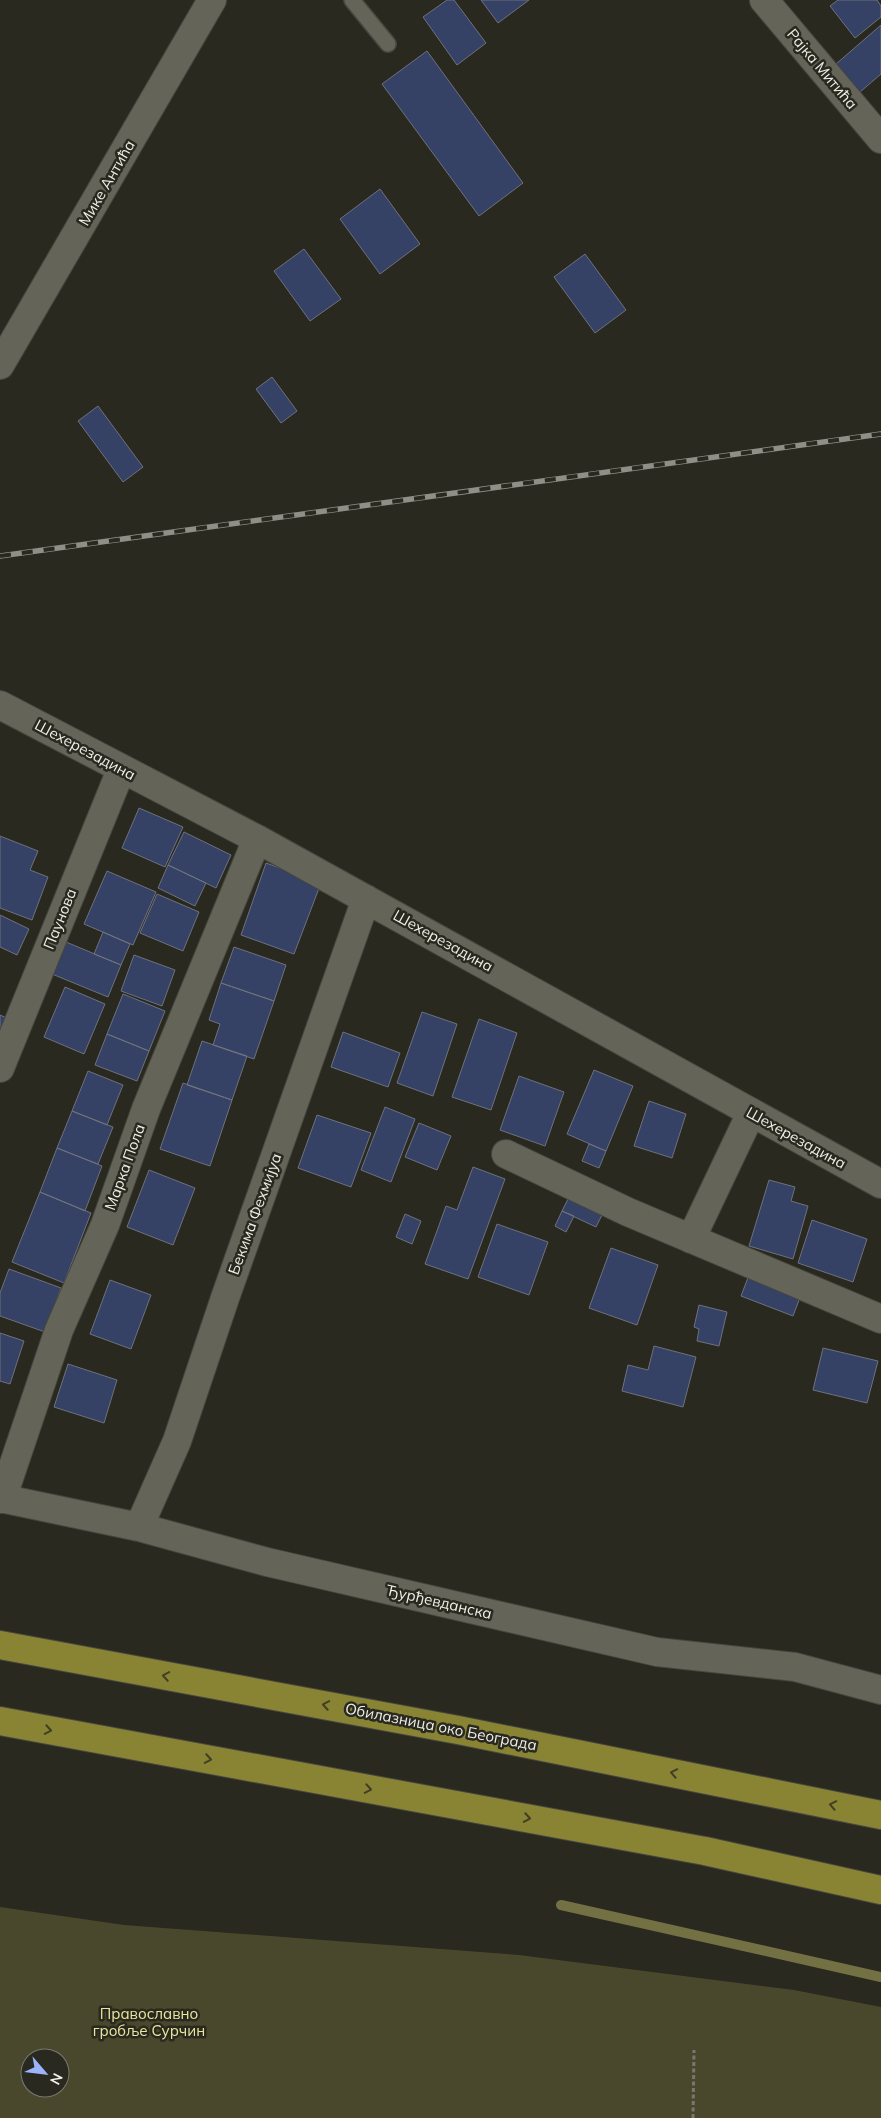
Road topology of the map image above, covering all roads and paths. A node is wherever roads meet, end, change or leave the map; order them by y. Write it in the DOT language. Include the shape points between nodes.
graph roads {
  1 [pos="212,0"];
  2 [pos="352,0"];
  3 [pos="764,0"];
  4 [pos="388,44"];
  5 [pos="881,139"];
  6 [pos="0,365"];
  7 [pos="0,705"];
  8 [pos="121,770"];
  9 [pos="257,839"];
  10 [pos="366,899"];
  11 [pos="0,1068"];
  12 [pos="751,1113"];
  13 [pos="506,1154"];
  14 [pos="881,1184"];
  15 [pos="691,1239"];
  16 [pos="881,1319"];
  17 [pos="1,1499"];
  18 [pos="139,1527"];
  19 [pos="0,1645"];
  20 [pos="881,1690"];
  21 [pos="0,1721"];
  22 [pos="881,1815"];
  23 [pos="881,1890"];
  24 [pos="694,2050"];
  25 [pos="693,2118"];
  1 -- 6 [label="street, Мике Антића"];
  2 -- 4 [label="lane"];
  3 -- 5 [label="street, Рајка Митића"];
  7 -- 8 [label="street, Шехерезадина"];
  8 -- 9 [label="street, Шехерезадина"];
  8 -- 11 [label="street, Паунова"];
  9 -- 10 [label="street, Шехерезадина"];
  9 -- 17 [label="street, Марка Пола" via="146,1109 105,1225 59,1330"];
  10 -- 12 [label="street, Шехерезадина"];
  10 -- 18 [label="street, Бекима Фехмијуа" via="176,1441"];
  12 -- 14 [label="street, Шехерезадина"];
  12 -- 15 [label="street"];
  13 -- 15 [label="street"];
  15 -- 16 [label="street"];
  17 -- 18 [label="street, Ђурђевданска"];
  18 -- 20 [label="street, Ђурђевданска" via="267,1562 657,1652 795,1667"];
  22 -- 19 [label="highway, Обилазница око Београда, one-way" via="458,1730"];
  21 -- 23 [label="highway, one-way" via="705,1851"];
  24 -- 25 [label="path"];
}
